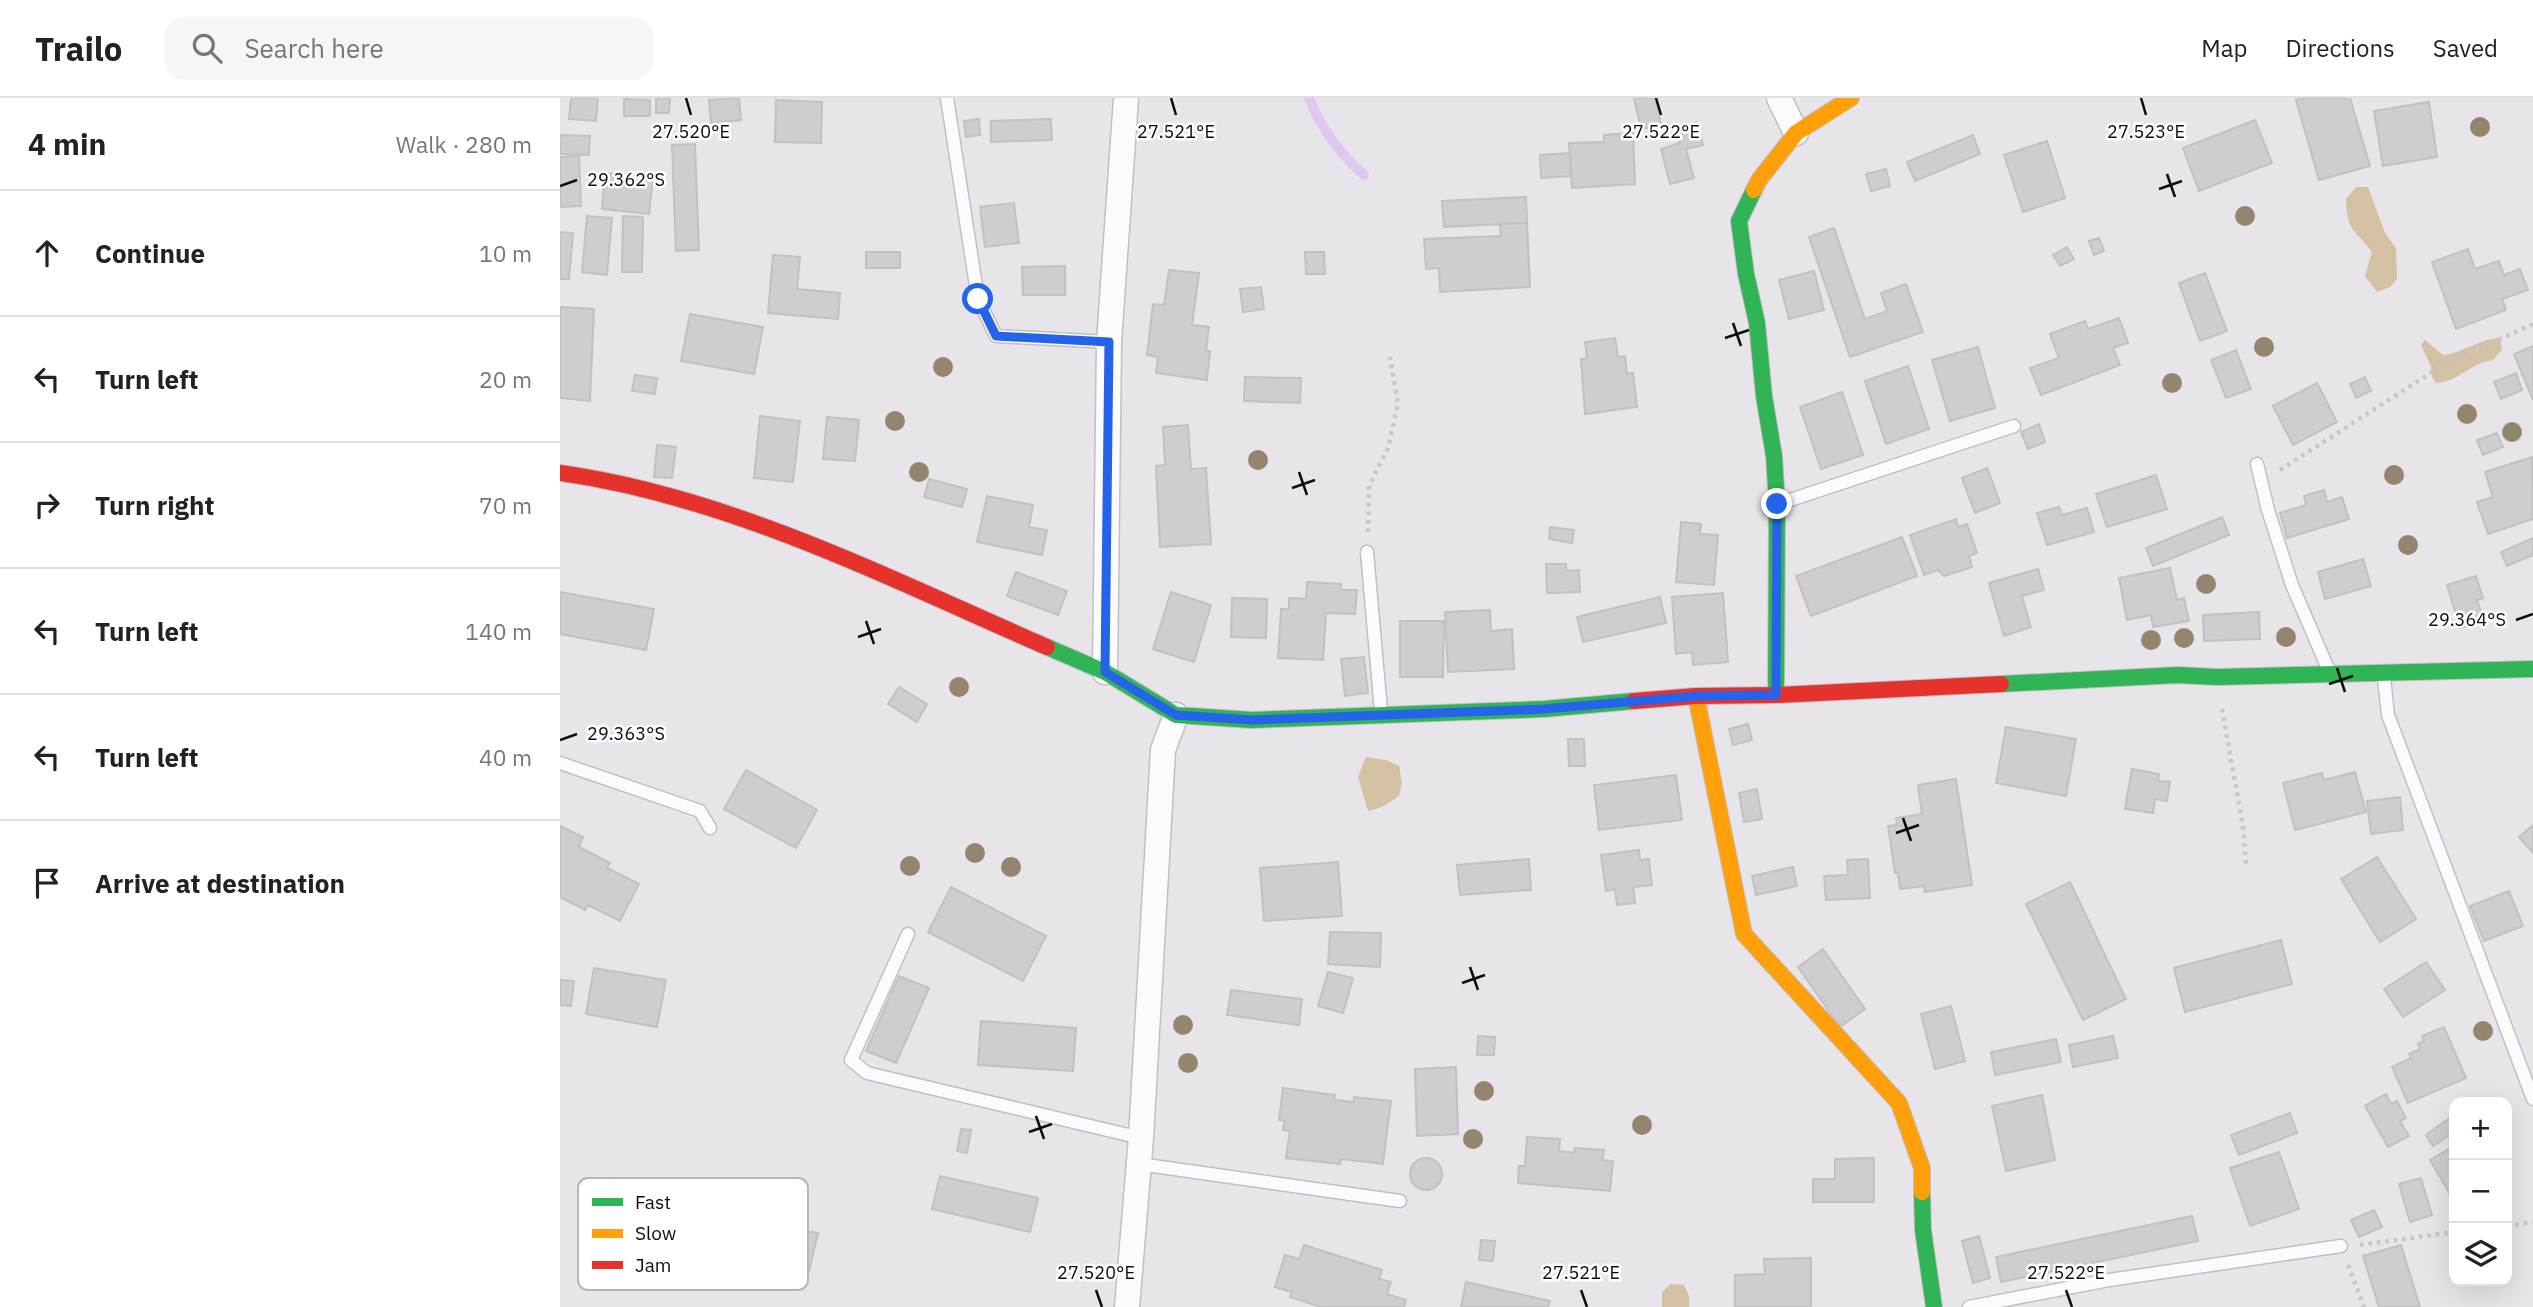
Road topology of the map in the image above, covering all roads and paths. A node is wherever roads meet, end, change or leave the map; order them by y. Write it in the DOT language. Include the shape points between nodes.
graph roads {
  1 [pos="946,98"];
  2 [pos="1126,98"];
  3 [pos="1779,98"];
  4 [pos="1851,98"];
  5 [pos="1796,134"];
  6 [pos="2533,324"];
  7 [pos="1109,342"];
  8 [pos="1390,357"];
  9 [pos="2014,426"];
  10 [pos="2257,464"];
  11 [pos="560,473"];
  12 [pos="2260,478"];
  13 [pos="1777,504"];
  14 [pos="1367,552"];
  15 [pos="2533,669"];
  16 [pos="2384,671"];
  17 [pos="1105,672"];
  18 [pos="2330,675"];
  19 [pos="2217,677"];
  20 [pos="1776,695"];
  21 [pos="1696,696"];
  22 [pos="1176,715"];
  23 [pos="1381,715"];
  24 [pos="560,763"];
  25 [pos="710,828"];
  26 [pos="2246,864"];
  27 [pos="908,934"];
  28 [pos="2533,1099"];
  29 [pos="1141,1138"];
  30 [pos="1139,1164"];
  31 [pos="1400,1201"];
  32 [pos="2533,1222"];
  33 [pos="2512,1225"];
  34 [pos="2449,1233"];
  35 [pos="2341,1246"];
  36 [pos="1127,1307"];
  37 [pos="1934,1307"];
  38 [pos="1969,1307"];
  39 [pos="2364,1307"];
  1 -- 7 [label="lane" via="978,299 996,336"];
  2 -- 7 [label="street"];
  3 -- 5 [label="street"];
  4 -- 5 [label="street"];
  5 -- 13 [label="street" via="1759,180 1739,221 1757,323"];
  6 -- 12 [label="path" via="2443,365 2277,472"];
  7 -- 17 [label="street"];
  8 -- 14 [label="path" via="1398,404 1388,448 1369,486"];
  9 -- 13 [label="lane"];
  10 -- 12 [label="lane"];
  11 -- 17 [label="street" via="713,508 828,552"];
  12 -- 18 [label="lane" via="2292,585"];
  13 -- 20 [label="street"];
  14 -- 23 [label="lane"];
  15 -- 16 [label="street"];
  16 -- 18 [label="street"];
  16 -- 28 [label="lane" via="2388,715"];
  17 -- 22 [label="street"];
  18 -- 19 [label="street"];
  19 -- 20 [label="street"];
  19 -- 26 [label="path"];
  20 -- 21 [label="street"];
  21 -- 23 [label="street" via="1544,709"];
  21 -- 37 [label="street" via="1744,934 1899,1103 1922,1168 1923,1230"];
  22 -- 23 [label="street" via="1252,720"];
  22 -- 29 [label="street" via="1163,750"];
  24 -- 25 [label="lane" via="700,811"];
  27 -- 29 [label="lane" via="851,1060 867,1073"];
  29 -- 30 [label="street"];
  30 -- 31 [label="lane"];
  30 -- 36 [label="street"];
  32 -- 33 [label="path"];
  34 -- 35 [label="path"];
  35 -- 38 [label="lane" via="2109,1280"];
  35 -- 39 [label="path"];
}
